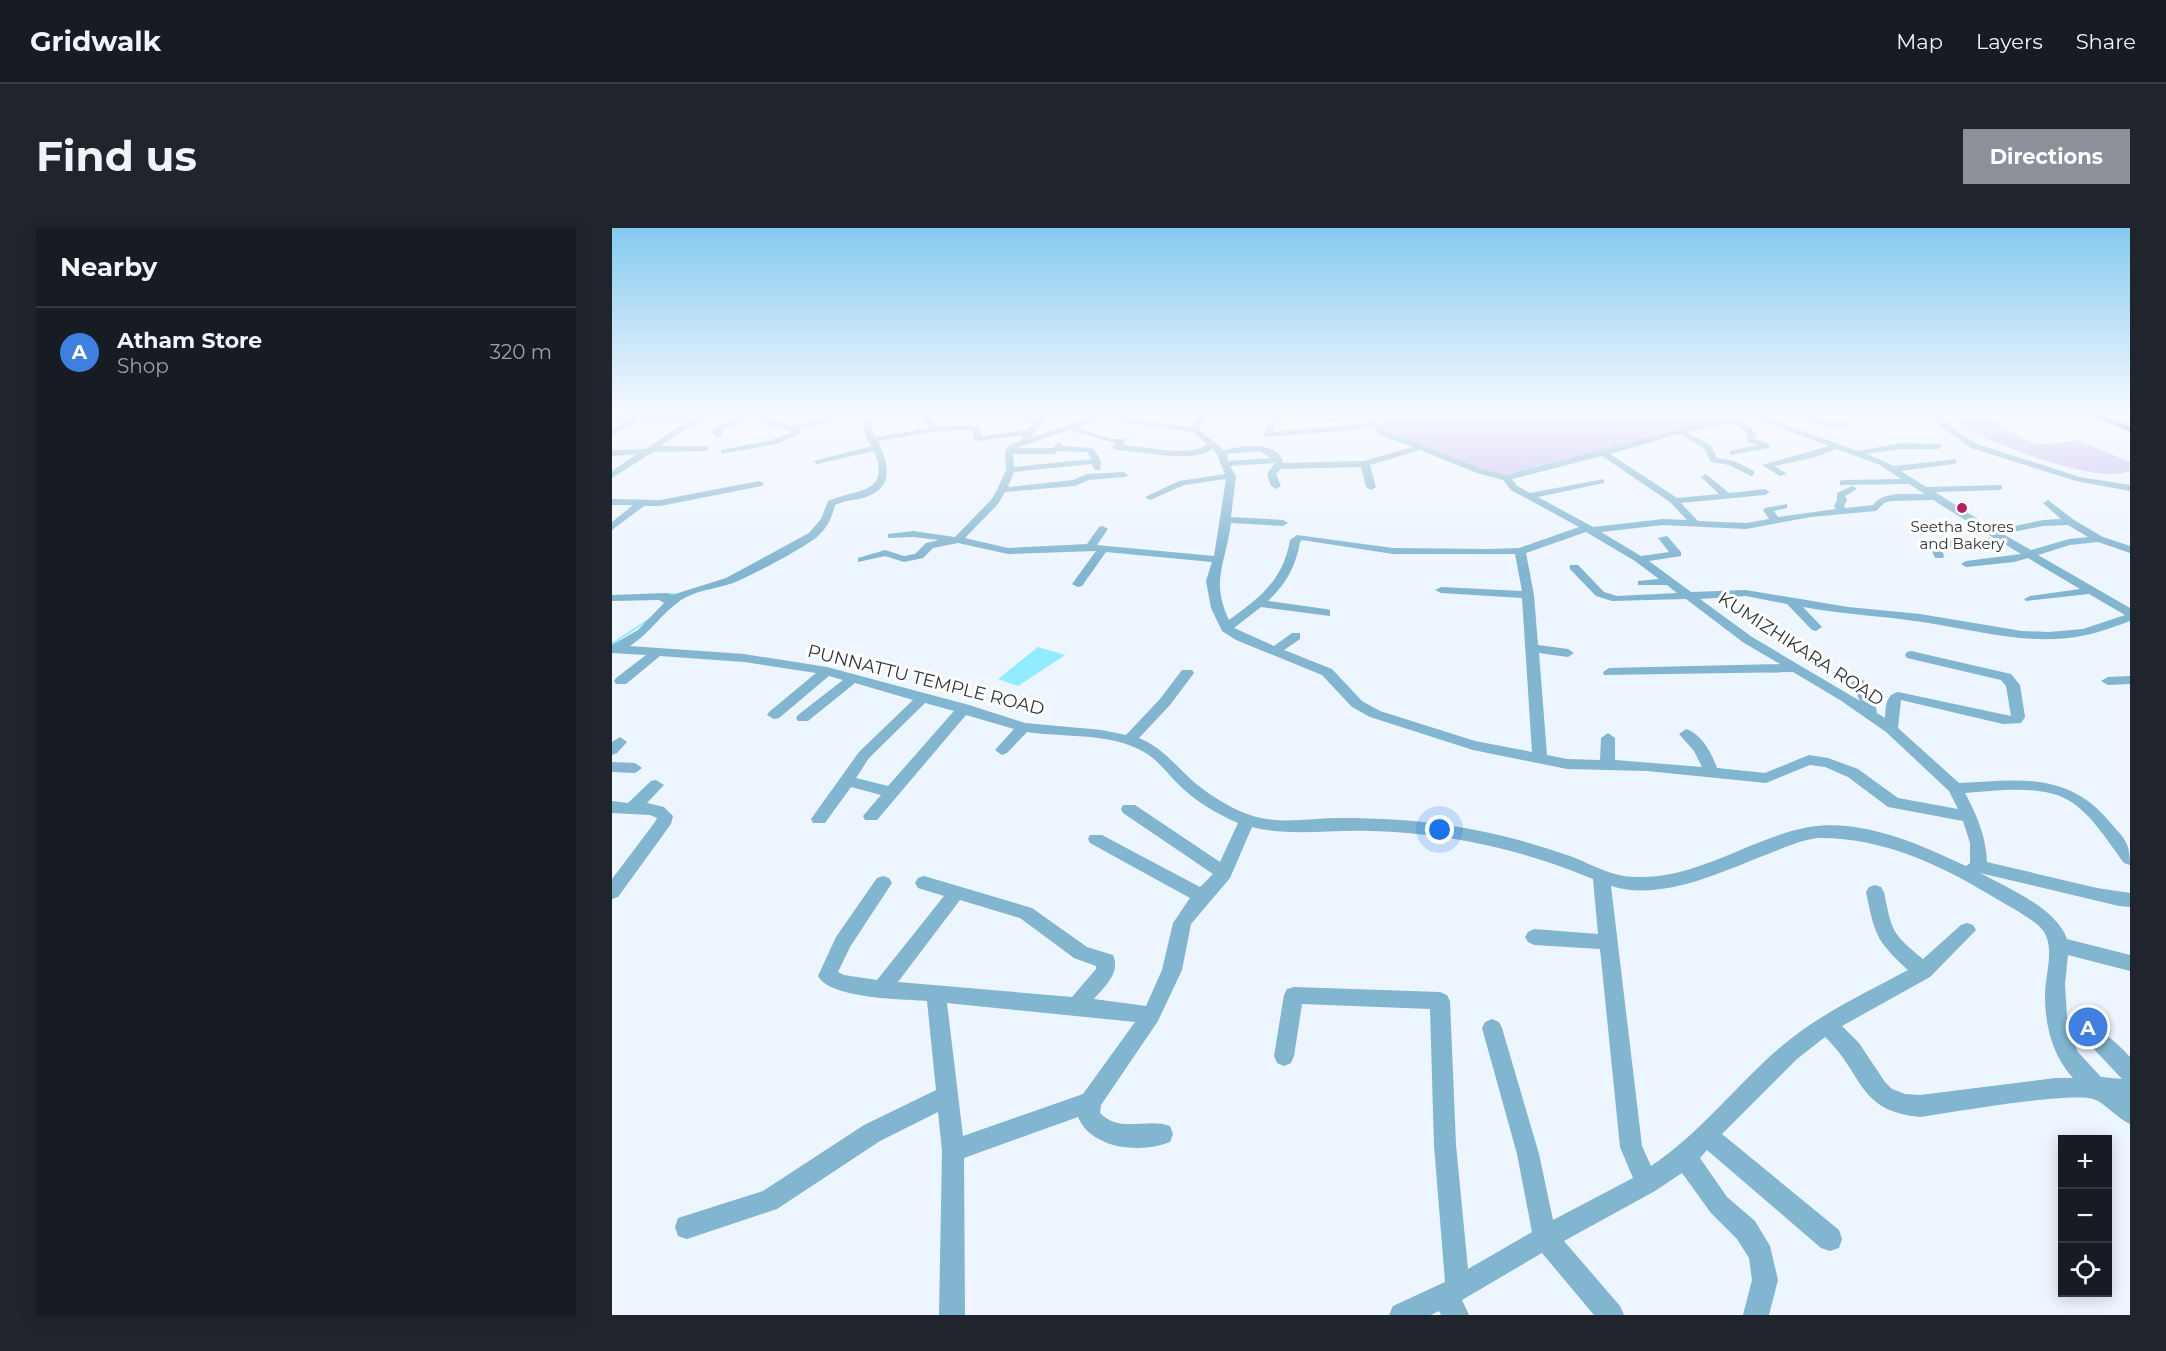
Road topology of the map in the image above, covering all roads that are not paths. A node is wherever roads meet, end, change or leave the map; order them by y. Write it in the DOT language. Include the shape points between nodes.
graph roads {
  1 [pos="626,466"];
  2 [pos="884,466"];
  3 [pos="1010,466"];
  4 [pos="1036,466"];
  5 [pos="1100,466"];
  6 [pos="1222,466"];
  7 [pos="1226,466"];
  8 [pos="1277,466"];
  9 [pos="1365,466"];
  10 [pos="1470,466"];
  11 [pos="1554,466"];
  12 [pos="1622,466"];
  13 [pos="1738,466"];
  14 [pos="1767,466"];
  15 [pos="1885,466"];
  16 [pos="1917,466"];
  17 [pos="2037,466"];
  18 [pos="1892,469"];
  19 [pos="1010,470"];
  20 [pos="1751,473"];
  21 [pos="1783,474"];
  22 [pos="612,475"];
  23 [pos="1124,475"];
  24 [pos="1096,477"];
  25 [pos="1706,477"];
  26 [pos="1506,478"];
  27 [pos="1601,481"];
  28 [pos="1912,481"];
  29 [pos="759,484"];
  30 [pos="1276,486"];
  31 [pos="1371,487"];
  32 [pos="1999,487"];
  33 [pos="2130,488"];
  34 [pos="1002,490"];
  35 [pos="1765,492"];
  36 [pos="1930,494"];
  37 [pos="1530,496"];
  38 [pos="1727,496"];
  39 [pos="1150,497"];
  40 [pos="1675,501"];
  41 [pos="612,502"];
  42 [pos="2048,503"];
  43 [pos="640,504"];
  44 [pos="1784,506"];
  45 [pos="1844,511"];
  46 [pos="1226,520"];
  47 [pos="1777,522"];
  48 [pos="2070,522"];
  49 [pos="1283,523"];
  50 [pos="1696,524"];
  51 [pos="612,527"];
  52 [pos="1103,529"];
  53 [pos="1589,529"];
  54 [pos="1994,533"];
  55 [pos="892,536"];
  56 [pos="1663,538"];
  57 [pos="2099,539"];
  58 [pos="958,540"];
  59 [pos="2006,540"];
  60 [pos="1090,547"];
  61 [pos="1103,548"];
  62 [pos="2130,550"];
  63 [pos="1520,551"];
  64 [pos="2030,555"];
  65 [pos="1939,556"];
  66 [pos="1639,560"];
  67 [pos="862,561"];
  68 [pos="1220,561"];
  69 [pos="1966,564"];
  70 [pos="1575,567"];
  71 [pos="1669,582"];
  72 [pos="1642,583"];
  73 [pos="1078,584"];
  74 [pos="1441,590"];
  75 [pos="2094,590"];
  76 [pos="1528,595"];
  77 [pos="1686,595"];
  78 [pos="612,598"];
  79 [pos="2030,599"];
  80 [pos="671,600"];
  81 [pos="1791,601"];
  82 [pos="1260,603"];
  83 [pos="1326,613"];
  84 [pos="2129,616"];
  85 [pos="1816,627"];
  86 [pos="1226,628"];
  87 [pos="1296,636"];
  88 [pos="1532,648"];
  89 [pos="615,649"];
  90 [pos="659,651"];
  91 [pos="1275,651"];
  92 [pos="1568,653"];
  93 [pos="1911,655"];
  94 [pos="1793,668"];
  95 [pos="827,671"];
  96 [pos="1609,672"];
  97 [pos="1187,673"];
  98 [pos="851,680"];
  99 [pos="2130,680"];
  100 [pos="621,681"];
  101 [pos="2108,681"];
  102 [pos="1858,683"];
  103 [pos="923,698"];
  104 [pos="964,708"];
  105 [pos="1869,714"];
  106 [pos="774,715"];
  107 [pos="804,718"];
  108 [pos="1024,727"];
  109 [pos="1891,729"];
  110 [pos="1686,734"];
  111 [pos="1608,738"];
  112 [pos="1129,740"];
  113 [pos="1002,750"];
  114 [pos="1540,759"];
  115 [pos="1609,765"];
  116 [pos="612,768"];
  117 [pos="635,768"];
  118 [pos="1712,774"];
  119 [pos="847,781"];
  120 [pos="656,784"];
  121 [pos="1955,788"];
  122 [pos="891,792"];
  123 [pos="612,807"];
  124 [pos="632,809"];
  125 [pos="1129,809"];
  126 [pos="871,816"];
  127 [pos="1970,817"];
  128 [pos="819,819"];
  129 [pos="1247,820"];
  130 [pos="1096,839"];
  131 [pos="2130,860"];
  132 [pos="1973,870"];
  133 [pos="1224,873"];
  134 [pos="1601,875"];
  135 [pos="883,883"];
  136 [pos="924,883"];
  137 [pos="612,892"];
  138 [pos="1875,892"];
  139 [pos="955,894"];
  140 [pos="1203,897"];
  141 [pos="2130,900"];
  142 [pos="1967,930"];
  143 [pos="1534,937"];
  144 [pos="1608,942"];
  145 [pos="2059,945"];
  146 [pos="2130,963"];
  147 [pos="1923,971"];
  148 [pos="881,989"];
  149 [pos="936,995"];
  150 [pos="1076,1006"];
  151 [pos="1151,1015"];
  152 [pos="1826,1023"];
  153 [pos="2059,1024"];
  154 [pos="1492,1028"];
  155 [pos="1284,1056"];
  156 [pos="2130,1072"];
  157 [pos="2130,1089"];
  158 [pos="2103,1090"];
  159 [pos="947,1096"];
  160 [pos="1090,1102"];
  161 [pos="2130,1113"];
  162 [pos="1162,1134"];
  163 [pos="1706,1135"];
  164 [pos="953,1150"];
  165 [pos="1685,1157"];
  166 [pos="1647,1183"];
  167 [pos="687,1227"];
  168 [pos="1545,1238"];
  169 [pos="1830,1239"];
  170 [pos="1453,1300"];
  171 [pos="952,1315"];
  172 [pos="1402,1315"];
  173 [pos="1611,1315"];
  174 [pos="1756,1315"];
  1 -- 22 [label="street"];
  2 -- 80 [label="street" via="872,491 831,503 826,520 813,535 730,580"];
  3 -- 19 [label="street"];
  4 -- 19 [label="street"];
  5 -- 24 [label="street"];
  6 -- 39 [label="street"];
  7 -- 46 [label="street"];
  8 -- 30 [label="street" via="1271,474"];
  9 -- 31 [label="street"];
  10 -- 26 [label="street, KUMIZHIKARA ROAD"];
  11 -- 26 [label="street"];
  12 -- 40 [label="street"];
  13 -- 20 [label="street"];
  14 -- 21 [label="street"];
  15 -- 18 [label="street"];
  16 -- 18 [label="street"];
  17 -- 33 [label="street" via="2079,479"];
  18 -- 28 [label="street"];
  19 -- 34 [label="street"];
  23 -- 24 [label="street"];
  24 -- 34 [label="street" via="1075,483"];
  25 -- 38 [label="street"];
  26 -- 37 [label="street, KUMIZHIKARA ROAD" via="1514,488"];
  27 -- 37 [label="street"];
  28 -- 36 [label="street"];
  28 -- 45 [label="street" via="1847,486 1840,495 1839,506"];
  29 -- 43 [label="street"];
  32 -- 36 [label="street"];
  34 -- 58 [label="street"];
  35 -- 38 [label="street"];
  36 -- 45 [label="street" via="1890,498 1876,508"];
  36 -- 54 [label="street"];
  37 -- 53 [label="street, KUMIZHIKARA ROAD"];
  38 -- 40 [label="street"];
  40 -- 50 [label="street"];
  41 -- 43 [label="street"];
  42 -- 48 [label="street"];
  43 -- 51 [label="street"];
  44 -- 47 [label="street" via="1768,510"];
  45 -- 47 [label="street"];
  46 -- 49 [label="street"];
  46 -- 68 [label="street"];
  47 -- 50 [label="street"];
  48 -- 54 [label="street"];
  48 -- 57 [label="street"];
  50 -- 53 [label="street" via="1663,522"];
  52 -- 60 [label="street"];
  53 -- 63 [label="street"];
  53 -- 66 [label="street, KUMIZHIKARA ROAD"];
  54 -- 59 [label="street"];
  55 -- 58 [label="street" via="926,535"];
  56 -- 66 [label="street" via="1677,554"];
  57 -- 62 [label="street"];
  57 -- 64 [label="street" via="2070,542"];
  58 -- 60 [label="street" via="1008,551"];
  58 -- 67 [label="street" via="930,545 919,556 904,559 885,553"];
  59 -- 64 [label="street"];
  59 -- 65 [label="street" via="1947,544 1936,549"];
  60 -- 61 [label="street"];
  61 -- 68 [label="street"];
  61 -- 73 [label="street"];
  63 -- 76 [label="street"];
  63 -- 82 [label="street" via="1392,551 1301,537 1295,540 1292,559 1282,579"];
  64 -- 69 [label="street"];
  64 -- 75 [label="street"];
  66 -- 71 [label="street, KUMIZHIKARA ROAD"];
  68 -- 86 [label="street" via="1212,581"];
  70 -- 77 [label="street" via="1594,590 1608,597"];
  71 -- 72 [label="street"];
  71 -- 77 [label="street, KUMIZHIKARA ROAD"];
  74 -- 76 [label="street"];
  75 -- 79 [label="street"];
  75 -- 84 [label="street"];
  76 -- 88 [label="street"];
  77 -- 81 [label="street" via="1746,593"];
  77 -- 94 [label="street, KUMIZHIKARA ROAD"];
  78 -- 80 [label="street" via="668,596"];
  80 -- 89 [label="street, PUNNATTU TEMPLE ROAD" via="642,633"];
  81 -- 84 [label="street" via="2022,635 2085,632"];
  81 -- 85 [label="street"];
  82 -- 83 [label="street"];
  82 -- 86 [label="street"];
  86 -- 91 [label="street"];
  87 -- 91 [label="street"];
  88 -- 92 [label="street"];
  88 -- 114 [label="street"];
  89 -- 90 [label="street, PUNNATTU TEMPLE ROAD"];
  90 -- 95 [label="street, PUNNATTU TEMPLE ROAD" via="744,658"];
  90 -- 100 [label="street"];
  91 -- 114 [label="street" via="1327,672 1357,704 1388,720 1473,745"];
  93 -- 109 [label="street" via="2006,677 2013,685 2018,717 2003,720 1898,696 1894,700"];
  94 -- 96 [label="street"];
  94 -- 105 [label="street, KUMIZHIKARA ROAD"];
  95 -- 98 [label="street, PUNNATTU TEMPLE ROAD"];
  95 -- 106 [label="street"];
  97 -- 112 [label="street"];
  98 -- 103 [label="street, PUNNATTU TEMPLE ROAD"];
  98 -- 107 [label="street"];
  99 -- 101 [label="street"];
  102 -- 105 [label="street"];
  103 -- 104 [label="street, PUNNATTU TEMPLE ROAD"];
  103 -- 119 [label="street" via="864,755"];
  104 -- 108 [label="street, PUNNATTU TEMPLE ROAD"];
  104 -- 122 [label="street"];
  105 -- 109 [label="street, KUMIZHIKARA ROAD"];
  108 -- 112 [label="street, PUNNATTU TEMPLE ROAD"];
  108 -- 113 [label="street"];
  109 -- 121 [label="street, KUMIZHIKARA ROAD"];
  110 -- 118 [label="street" via="1698,744"];
  111 -- 115 [label="street"];
  112 -- 129 [label="street, PUNNATTU TEMPLE ROAD" via="1149,748 1184,781 1231,815"];
  114 -- 115 [label="street"];
  115 -- 118 [label="street"];
  116 -- 117 [label="street"];
  118 -- 127 [label="street" via="1766,778 1809,760 1828,763 1853,774 1894,803"];
  119 -- 122 [label="street"];
  119 -- 128 [label="street"];
  120 -- 124 [label="street"];
  121 -- 127 [label="street, KUMIZHIKARA ROAD"];
  121 -- 131 [label="street" via="2011,786 2073,796 2091,810"];
  122 -- 126 [label="street"];
  123 -- 124 [label="street"];
  124 -- 137 [label="street" via="653,809 665,816"];
  125 -- 133 [label="street"];
  127 -- 132 [label="street, KUMIZHIKARA ROAD" via="1978,843"];
  129 -- 133 [label="street"];
  129 -- 134 [label="street, PUNNATTU TEMPLE ROAD" via="1269,825 1424,827 1538,851"];
  130 -- 140 [label="street"];
  132 -- 134 [label="street, PUNNATTU TEMPLE ROAD" via="1877,838 1816,832 1722,865 1648,885"];
  132 -- 141 [label="street"];
  132 -- 145 [label="street" via="2039,916 2055,931"];
  133 -- 140 [label="street"];
  134 -- 144 [label="street"];
  135 -- 148 [label="street" via="843,942 828,973 841,983"];
  136 -- 139 [label="street"];
  138 -- 147 [label="street" via="1883,931"];
  139 -- 148 [label="street"];
  139 -- 150 [label="street" via="1026,913 1081,953 1106,961 1105,972"];
  140 -- 151 [label="street" via="1182,923 1172,970"];
  142 -- 147 [label="street"];
  143 -- 144 [label="street"];
  144 -- 166 [label="street" via="1631,1146"];
  145 -- 146 [label="street"];
  145 -- 153 [label="street" via="2054,986"];
  147 -- 152 [label="street"];
  148 -- 149 [label="street"];
  149 -- 150 [label="street"];
  149 -- 159 [label="street"];
  150 -- 151 [label="street"];
  151 -- 160 [label="street"];
  152 -- 158 [label="street" via="1852,1049 1872,1086 1886,1099 1904,1106 2055,1088"];
  152 -- 163 [label="street" via="1790,1052"];
  153 -- 156 [label="street" via="2100,1039"];
  153 -- 158 [label="street" via="2064,1047 2074,1065"];
  154 -- 168 [label="street" via="1528,1154"];
  155 -- 170 [label="street" via="1294,995 1440,1001"];
  157 -- 158 [label="street"];
  158 -- 161 [label="street"];
  159 -- 164 [label="street"];
  159 -- 167 [label="street" via="872,1133 769,1201"];
  160 -- 162 [label="street" via="1089,1117 1097,1127 1112,1134"];
  160 -- 164 [label="street"];
  163 -- 165 [label="street"];
  163 -- 169 [label="street"];
  164 -- 171 [label="street"];
  165 -- 166 [label="street"];
  165 -- 174 [label="street" via="1719,1205 1746,1230 1761,1255 1765,1280"];
  166 -- 168 [label="street"];
  168 -- 170 [label="street"];
  168 -- 173 [label="street"];
  170 -- 172 [label="street"];
}
